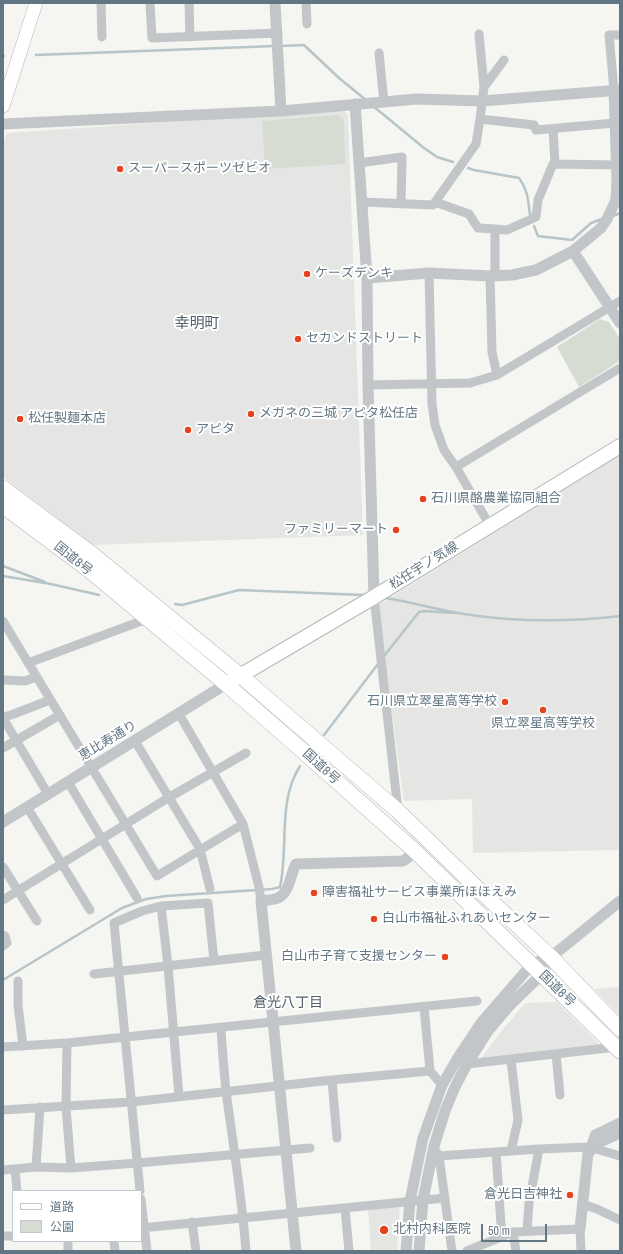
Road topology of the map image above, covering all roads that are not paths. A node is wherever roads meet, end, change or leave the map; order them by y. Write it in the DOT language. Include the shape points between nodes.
graph roads {
  1 [pos="36,3"];
  2 [pos="101,3"];
  3 [pos="150,3"];
  4 [pos="189,3"];
  5 [pos="275,3"];
  6 [pos="306,3"];
  7 [pos="307,24"];
  8 [pos="479,34"];
  9 [pos="620,35"];
  10 [pos="102,36"];
  11 [pos="190,37"];
  12 [pos="278,40"];
  13 [pos="380,53"];
  14 [pos="504,60"];
  15 [pos="484,87"];
  16 [pos="617,90"];
  17 [pos="482,101"];
  18 [pos="378,102"];
  19 [pos="358,104"];
  20 [pos="3,106"];
  21 [pos="281,111"];
  22 [pos="480,119"];
  23 [pos="615,123"];
  24 [pos="3,124"];
  25 [pos="553,129"];
  26 [pos="618,151"];
  27 [pos="359,163"];
  28 [pos="555,164"];
  29 [pos="617,166"];
  30 [pos="362,202"];
  31 [pos="435,202"];
  32 [pos="401,204"];
  33 [pos="495,229"];
  34 [pos="573,251"];
  35 [pos="429,273"];
  36 [pos="493,276"];
  37 [pos="367,278"];
  38 [pos="620,301"];
  39 [pos="610,307"];
  40 [pos="620,323"];
  41 [pos="620,368"];
  42 [pos="497,376"];
  43 [pos="432,384"];
  44 [pos="368,385"];
  45 [pos="620,446"];
  46 [pos="456,467"];
  47 [pos="3,488"];
  48 [pos="3,506"];
  49 [pos="490,526"];
  50 [pos="374,597"];
  51 [pos="147,619"];
  52 [pos="4,625"];
  53 [pos="28,663"];
  54 [pos="240,676"];
  55 [pos="36,677"];
  56 [pos="3,680"];
  57 [pos="226,684"];
  58 [pos="50,700"];
  59 [pos="179,714"];
  60 [pos="60,715"];
  61 [pos="3,717"];
  62 [pos="16,740"];
  63 [pos="135,741"];
  64 [pos="3,748"];
  65 [pos="246,753"];
  66 [pos="91,767"];
  67 [pos="213,771"];
  68 [pos="68,782"];
  69 [pos="48,794"];
  70 [pos="168,798"];
  71 [pos="27,807"];
  72 [pos="398,811"];
  73 [pos="3,822"];
  74 [pos="126,824"];
  75 [pos="244,824"];
  76 [pos="102,838"];
  77 [pos="200,849"];
  78 [pos="416,852"];
  79 [pos="61,864"];
  80 [pos="3,867"];
  81 [pos="210,889"];
  82 [pos="17,891"];
  83 [pos="260,894"];
  84 [pos="137,898"];
  85 [pos="3,900"];
  86 [pos="620,901"];
  87 [pos="161,906"];
  88 [pos="90,910"];
  89 [pos="37,921"];
  90 [pos="3,935"];
  91 [pos="3,946"];
  92 [pos="266,955"];
  93 [pos="551,957"];
  94 [pos="214,961"];
  95 [pos="168,966"];
  96 [pos="537,969"];
  97 [pos="119,971"];
  98 [pos="94,974"];
  99 [pos="18,981"];
  100 [pos="477,1001"];
  101 [pos="424,1007"];
  102 [pos="273,1023"];
  103 [pos="220,1027"];
  104 [pos="620,1029"];
  105 [pos="174,1032"];
  106 [pos="125,1036"];
  107 [pos="67,1043"];
  108 [pos="23,1046"];
  109 [pos="3,1047"];
  110 [pos="618,1049"];
  111 [pos="556,1054"];
  112 [pos="511,1060"];
  113 [pos="467,1064"];
  114 [pos="430,1071"];
  115 [pos="332,1080"];
  116 [pos="442,1085"];
  117 [pos="280,1086"];
  118 [pos="226,1091"];
  119 [pos="560,1095"];
  120 [pos="179,1096"];
  121 [pos="131,1102"];
  122 [pos="40,1107"];
  123 [pos="66,1107"];
  124 [pos="3,1110"];
  125 [pos="620,1122"];
  126 [pos="620,1133"];
  127 [pos="337,1138"];
  128 [pos="310,1148"];
  129 [pos="286,1149"];
  130 [pos="539,1149"];
  131 [pos="590,1150"];
  132 [pos="436,1151"];
  133 [pos="511,1151"];
  134 [pos="496,1152"];
  135 [pos="236,1154"];
  136 [pos="620,1156"];
  137 [pos="137,1163"];
  138 [pos="36,1167"];
  139 [pos="71,1168"];
  140 [pos="15,1169"];
  141 [pos="3,1170"];
  142 [pos="17,1190"];
  143 [pos="140,1190"];
  144 [pos="445,1198"];
  145 [pos="423,1200"];
  146 [pos="410,1201"];
  147 [pos="582,1204"];
  148 [pos="345,1208"];
  149 [pos="142,1213"];
  150 [pos="293,1213"];
  151 [pos="244,1218"];
  152 [pos="620,1220"];
  153 [pos="192,1222"];
  154 [pos="143,1227"];
  155 [pos="580,1229"];
  156 [pos="528,1231"];
  157 [pos="513,1232"];
  158 [pos="503,1236"];
  159 [pos="147,1251"];
  160 [pos="196,1251"];
  161 [pos="246,1251"];
  162 [pos="296,1251"];
  163 [pos="350,1251"];
  164 [pos="406,1251"];
  165 [pos="419,1251"];
  166 [pos="452,1251"];
  167 [pos="467,1251"];
  168 [pos="516,1251"];
  169 [pos="581,1251"];
  1 -- 20 [label="main road"];
  2 -- 10 [label="street"];
  3 -- 11 [label="street" via="152,38"];
  4 -- 11 [label="street"];
  5 -- 12 [label="street"];
  6 -- 7 [label="street"];
  8 -- 15 [label="street"];
  9 -- 16 [label="street" via="610,35"];
  11 -- 12 [label="street"];
  12 -- 21 [label="street"];
  13 -- 18 [label="street"];
  14 -- 15 [label="street"];
  15 -- 17 [label="street"];
  16 -- 17 [label="street"];
  16 -- 23 [label="street"];
  17 -- 18 [label="street" via="417,99"];
  17 -- 22 [label="street"];
  18 -- 19 [label="street"];
  19 -- 21 [label="street"];
  19 -- 27 [label="street"];
  21 -- 24 [label="street"];
  22 -- 25 [label="street" via="534,125 536,130"];
  22 -- 31 [label="street" via="476,144"];
  23 -- 25 [label="street"];
  23 -- 26 [label="street"];
  25 -- 28 [label="street"];
  26 -- 29 [label="street"];
  27 -- 30 [label="street"];
  27 -- 32 [label="street" via="406,157"];
  28 -- 29 [label="street"];
  28 -- 33 [label="street" via="538,200 536,217 507,230"];
  29 -- 34 [label="street" via="616,200 607,220"];
  30 -- 32 [label="street"];
  30 -- 37 [label="street"];
  31 -- 32 [label="street" via="433,205"];
  31 -- 33 [label="street" via="470,214 478,228"];
  33 -- 36 [label="street"];
  34 -- 36 [label="street" via="536,270"];
  34 -- 39 [label="street"];
  35 -- 36 [label="street"];
  35 -- 37 [label="street"];
  35 -- 43 [label="street"];
  36 -- 42 [label="street" via="492,352"];
  37 -- 44 [label="street"];
  38 -- 39 [label="street"];
  39 -- 40 [label="street"];
  39 -- 42 [label="street"];
  41 -- 46 [label="street"];
  42 -- 43 [label="street" via="470,383"];
  43 -- 44 [label="street"];
  43 -- 46 [label="street" via="435,425 444,450"];
  44 -- 50 [label="street"];
  45 -- 49 [label="main road, 松任宇ノ気線"];
  46 -- 49 [label="street"];
  47 -- 54 [label="highway, 国道8号" via="92,554"];
  48 -- 51 [label="highway, 国道8号" via="89,570"];
  49 -- 50 [label="main road, 松任宇ノ気線"];
  50 -- 54 [label="main road, 松任宇ノ気線"];
  50 -- 72 [label="street"];
  51 -- 53 [label="street"];
  51 -- 57 [label="highway, 国道8号"];
  52 -- 53 [label="street"];
  53 -- 55 [label="street"];
  54 -- 57 [label="main road, 松任宇ノ気線"];
  54 -- 72 [label="highway, 国道8号"];
  55 -- 56 [label="street"];
  55 -- 58 [label="street"];
  57 -- 59 [label="street, 恵比寿通り"];
  57 -- 78 [label="highway, 国道8号"];
  58 -- 60 [label="street"];
  58 -- 61 [label="street" via="12,716"];
  59 -- 63 [label="street, 恵比寿通り"];
  59 -- 67 [label="street"];
  60 -- 62 [label="street"];
  60 -- 66 [label="street"];
  61 -- 62 [label="street"];
  62 -- 64 [label="street"];
  62 -- 69 [label="street"];
  63 -- 66 [label="street, 恵比寿通り"];
  63 -- 70 [label="street"];
  65 -- 67 [label="street"];
  66 -- 68 [label="street, 恵比寿通り"];
  66 -- 74 [label="street"];
  67 -- 70 [label="street"];
  67 -- 75 [label="street"];
  68 -- 69 [label="street, 恵比寿通り"];
  68 -- 76 [label="street"];
  69 -- 71 [label="street, 恵比寿通り"];
  70 -- 74 [label="street"];
  70 -- 77 [label="street"];
  71 -- 73 [label="street, 恵比寿通り"];
  71 -- 79 [label="street"];
  72 -- 93 [label="highway, 国道8号"];
  74 -- 76 [label="street"];
  74 -- 77 [label="street" via="157,876"];
  75 -- 77 [label="street"];
  75 -- 83 [label="street"];
  76 -- 79 [label="street"];
  76 -- 84 [label="street"];
  77 -- 81 [label="street"];
  78 -- 83 [label="street" via="403,861 296,864 291,873 289,887 278,898"];
  78 -- 96 [label="highway, 国道8号"];
  79 -- 82 [label="street"];
  79 -- 88 [label="street"];
  80 -- 82 [label="street"];
  82 -- 85 [label="street"];
  82 -- 89 [label="street"];
  83 -- 92 [label="street"];
  86 -- 93 [label="street"];
  87 -- 94 [label="street" via="208,903"];
  87 -- 95 [label="street"];
  87 -- 97 [label="street" via="114,923"];
  90 -- 91 [label="street" via="7,943"];
  92 -- 94 [label="street"];
  92 -- 102 [label="street"];
  93 -- 96 [label="street"];
  93 -- 104 [label="highway, 国道8号"];
  94 -- 95 [label="street"];
  95 -- 97 [label="street"];
  95 -- 105 [label="street"];
  96 -- 110 [label="highway, 国道8号"];
  96 -- 113 [label="street" via="488,1031"];
  96 -- 116 [label="street" via="482,1023"];
  97 -- 98 [label="street"];
  97 -- 106 [label="street"];
  99 -- 108 [label="street"];
  100 -- 101 [label="street"];
  101 -- 102 [label="street"];
  101 -- 114 [label="street"];
  102 -- 103 [label="street"];
  102 -- 117 [label="street"];
  103 -- 105 [label="street"];
  103 -- 118 [label="street"];
  105 -- 106 [label="street"];
  105 -- 120 [label="street"];
  106 -- 107 [label="street"];
  106 -- 121 [label="street"];
  107 -- 108 [label="street"];
  107 -- 123 [label="street"];
  108 -- 109 [label="street"];
  110 -- 111 [label="street"];
  111 -- 112 [label="street"];
  111 -- 119 [label="street"];
  112 -- 113 [label="street"];
  112 -- 133 [label="street" via="518,1120"];
  113 -- 132 [label="street" via="452,1093"];
  114 -- 115 [label="street"];
  114 -- 116 [label="street"];
  115 -- 117 [label="street"];
  115 -- 127 [label="street"];
  116 -- 146 [label="street" via="423,1138"];
  117 -- 118 [label="street"];
  117 -- 129 [label="street"];
  118 -- 120 [label="street"];
  118 -- 135 [label="street"];
  120 -- 121 [label="street"];
  121 -- 123 [label="street"];
  121 -- 137 [label="street"];
  122 -- 123 [label="street"];
  122 -- 124 [label="street"];
  122 -- 138 [label="street"];
  123 -- 139 [label="street"];
  125 -- 131 [label="street" via="595,1134"];
  126 -- 131 [label="street" via="600,1142"];
  128 -- 129 [label="street"];
  129 -- 135 [label="street"];
  129 -- 150 [label="street"];
  130 -- 131 [label="street"];
  130 -- 133 [label="street"];
  130 -- 156 [label="street" via="529,1203"];
  131 -- 136 [label="street"];
  131 -- 147 [label="street"];
  132 -- 134 [label="street"];
  132 -- 144 [label="street"];
  132 -- 145 [label="street"];
  133 -- 134 [label="street"];
  134 -- 158 [label="street"];
  135 -- 137 [label="street"];
  135 -- 151 [label="street"];
  137 -- 139 [label="street"];
  137 -- 143 [label="street"];
  138 -- 139 [label="street"];
  138 -- 140 [label="street"];
  140 -- 141 [label="street"];
  140 -- 142 [label="street"];
  144 -- 145 [label="street"];
  144 -- 166 [label="street"];
  145 -- 146 [label="street"];
  145 -- 165 [label="street"];
  146 -- 148 [label="street"];
  146 -- 164 [label="street"];
  147 -- 152 [label="street"];
  147 -- 155 [label="street"];
  148 -- 150 [label="street"];
  148 -- 163 [label="street"];
  149 -- 154 [label="street"];
  150 -- 151 [label="street"];
  150 -- 162 [label="street"];
  151 -- 153 [label="street"];
  151 -- 161 [label="street"];
  153 -- 154 [label="street"];
  153 -- 160 [label="street"];
  154 -- 159 [label="street"];
  155 -- 156 [label="street"];
  155 -- 169 [label="street"];
  156 -- 157 [label="street"];
  157 -- 158 [label="street"];
  157 -- 168 [label="street"];
  158 -- 167 [label="street"];
}
